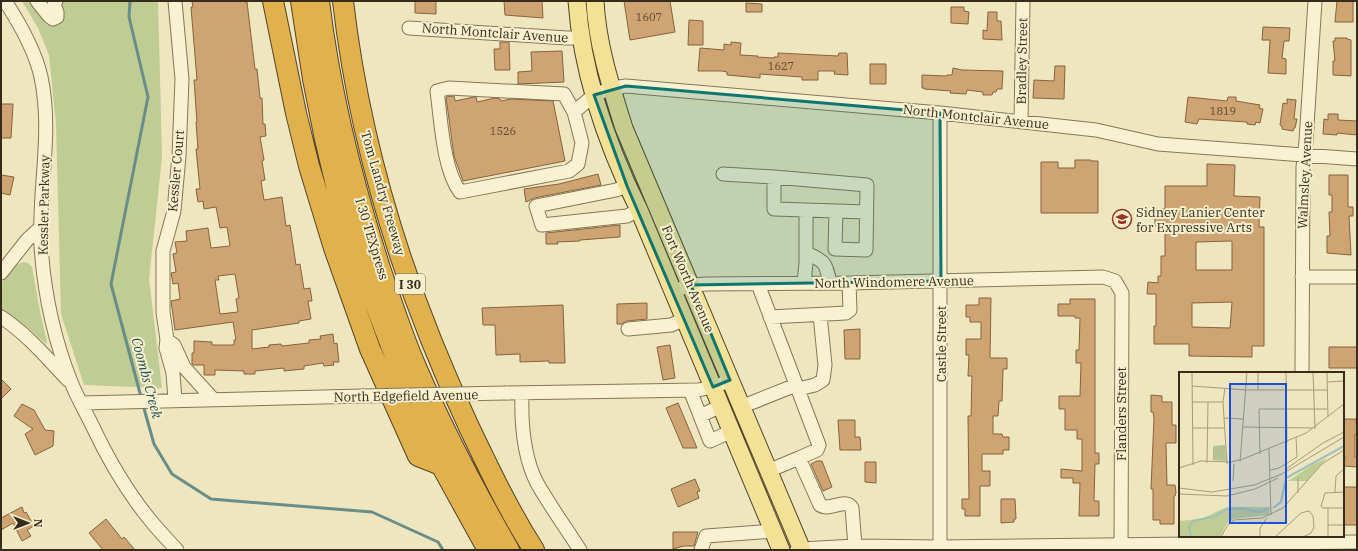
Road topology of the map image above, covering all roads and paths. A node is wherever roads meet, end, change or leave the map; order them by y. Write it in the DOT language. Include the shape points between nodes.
graph roads {
  1 [pos="5,1"];
  2 [pos="37,1"];
  3 [pos="56,1"];
  4 [pos="175,1"];
  5 [pos="274,1"];
  6 [pos="301,1"];
  7 [pos="319,1"];
  8 [pos="343,1"];
  9 [pos="576,1"];
  10 [pos="595,1"];
  11 [pos="1023,1"];
  12 [pos="1315,1"];
  13 [pos="408,28"];
  14 [pos="581,38"];
  15 [pos="612,88"];
  16 [pos="594,95"];
  17 [pos="574,112"];
  18 [pos="940,113"];
  19 [pos="1021,122"];
  20 [pos="1304,155"];
  21 [pos="1357,159"];
  22 [pos="723,174"];
  23 [pos="774,178"];
  24 [pos="645,179"];
  25 [pos="627,186"];
  26 [pos="639,210"];
  27 [pos="806,210"];
  28 [pos="836,211"];
  29 [pos="866,212"];
  30 [pos="41,227"];
  31 [pos="806,253"];
  32 [pos="1,273"];
  33 [pos="1302,277"];
  34 [pos="1357,277"];
  35 [pos="941,281"];
  36 [pos="1115,281"];
  37 [pos="804,283"];
  38 [pos="830,283"];
  39 [pos="849,283"];
  40 [pos="758,284"];
  41 [pos="691,286"];
  42 [pos="673,291"];
  43 [pos="820,315"];
  44 [pos="1,317"];
  45 [pos="770,317"];
  46 [pos="685,319"];
  47 [pos="628,329"];
  48 [pos="179,370"];
  49 [pos="1302,372"];
  50 [pos="730,380"];
  51 [pos="71,383"];
  52 [pos="713,387"];
  53 [pos="797,387"];
  54 [pos="690,390"];
  55 [pos="522,393"];
  56 [pos="212,399"];
  57 [pos="175,400"];
  58 [pos="81,403"];
  59 [pos="721,406"];
  60 [pos="741,407"];
  61 [pos="700,416"];
  62 [pos="732,431"];
  63 [pos="799,458"];
  64 [pos="441,465"];
  65 [pos="768,471"];
  66 [pos="774,531"];
  67 [pos="1357,542"];
  68 [pos="1302,543"];
  69 [pos="855,546"];
  70 [pos="1120,548"];
  71 [pos="534,549"];
  72 [pos="940,549"];
  73 [pos="177,550"];
  74 [pos="488,550"];
  75 [pos="509,550"];
  76 [pos="580,550"];
  77 [pos="701,550"];
  78 [pos="782,550"];
  79 [pos="800,550"];
  1 -- 30 [label="street, Kessler Parkway" via="35,56 41,76 46,121"];
  2 -- 3 [label="street" via="53,19 57,17 54,5"];
  4 -- 48 [label="street, Kessler Court" via="182,79 174,211 163,251 163,312 167,340 174,345"];
  5 -- 64 [label="highway" via="309,166 334,248 370,349 418,456"];
  6 -- 64 [label="highway" via="313,79 339,198 357,256 401,372"];
  7 -- 75 [label="highway, I 30 TEXpress" via="348,156 391,301 442,426"];
  8 -- 71 [label="highway, Tom Landry Freeway / I 30" via="365,130 394,237 415,300 437,356 479,448"];
  9 -- 14 [label="main road, Fort Worth Avenue"];
  10 -- 15 [label="main road, Fort Worth Avenue"];
  11 -- 19 [label="street, Bradley Street"];
  12 -- 20 [label="street, Walmsley Avenue"];
  13 -- 14 [label="street, North Montclair Avenue"];
  14 -- 16 [label="main road, Fort Worth Avenue"];
  15 -- 16 [label="street, North Montclair Avenue"];
  15 -- 18 [label="street, North Montclair Avenue" via="626,86"];
  15 -- 24 [label="main road, Fort Worth Avenue" via="624,128"];
  16 -- 17 [label="street, North Montclair Avenue"];
  16 -- 25 [label="main road, Fort Worth Avenue"];
  17 -- 17 [label="street" via="564,94 449,88 437,91 446,154 454,183 460,192 569,171 578,164 582,143"];
  18 -- 19 [label="street, North Montclair Avenue"];
  18 -- 35 [label="street, Castle Street"];
  19 -- 20 [label="street, North Montclair Avenue" via="1096,130 1158,144"];
  20 -- 21 [label="street, North Montclair Avenue"];
  20 -- 33 [label="street, Walmsley Avenue"];
  22 -- 23 [label="street"];
  23 -- 27 [label="street" via="774,209"];
  23 -- 29 [label="street" via="867,185"];
  24 -- 25 [label="main road"];
  24 -- 41 [label="main road, Fort Worth Avenue"];
  25 -- 26 [label="main road, Fort Worth Avenue"];
  25 -- 26 [label="street" via="536,206 542,225 627,216"];
  26 -- 42 [label="main road, Fort Worth Avenue"];
  27 -- 28 [label="street"];
  27 -- 31 [label="street"];
  28 -- 29 [label="street"];
  28 -- 29 [label="street" via="835,250 866,250"];
  30 -- 32 [label="street" via="27,240"];
  30 -- 51 [label="street, Kessler Parkway" via="51,314"];
  31 -- 37 [label="street"];
  31 -- 38 [label="street" via="821,259 827,269"];
  33 -- 34 [label="street"];
  33 -- 49 [label="street, Walmsley Avenue"];
  35 -- 36 [label="street, North Windomere Avenue" via="1103,277"];
  35 -- 39 [label="street, North Windomere Avenue"];
  35 -- 72 [label="street, Castle Street"];
  36 -- 70 [label="street, Flanders Street" via="1122,293"];
  37 -- 38 [label="street, North Windomere Avenue"];
  37 -- 40 [label="street, North Windomere Avenue"];
  38 -- 39 [label="street, North Windomere Avenue"];
  39 -- 43 [label="street" via="850,310 846,313"];
  40 -- 41 [label="street, North Windomere Avenue"];
  40 -- 45 [label="street"];
  41 -- 42 [label="street, North Windomere Avenue"];
  41 -- 50 [label="main road, Fort Worth Avenue"];
  42 -- 46 [label="main road, Fort Worth Avenue"];
  43 -- 45 [label="street"];
  43 -- 53 [label="street" via="825,365 823,380 815,385"];
  44 -- 51 [label="street" via="29,339"];
  45 -- 53 [label="street"];
  46 -- 47 [label="street" via="671,325"];
  46 -- 52 [label="main road, Fort Worth Avenue"];
  48 -- 56 [label="street, Kessler Court"];
  48 -- 57 [label="street, Kessler Court"];
  50 -- 52 [label="street, North Edgefield Avenue"];
  50 -- 60 [label="main road, Fort Worth Avenue"];
  51 -- 58 [label="street, Kessler Parkway"];
  52 -- 54 [label="street, North Edgefield Avenue"];
  52 -- 59 [label="main road, Fort Worth Avenue"];
  53 -- 60 [label="street"];
  53 -- 63 [label="street" via="819,445 817,450"];
  54 -- 55 [label="street, North Edgefield Avenue"];
  54 -- 61 [label="street"];
  55 -- 56 [label="street, North Edgefield Avenue, bridge"];
  55 -- 76 [label="street" via="524,436 530,465 537,482"];
  56 -- 57 [label="street, North Edgefield Avenue"];
  57 -- 58 [label="street, North Edgefield Avenue"];
  58 -- 73 [label="street, Kessler Parkway" via="123,482 150,520"];
  59 -- 61 [label="street"];
  59 -- 62 [label="main road, Fort Worth Avenue"];
  60 -- 65 [label="main road, Fort Worth Avenue"];
  61 -- 62 [label="street" via="710,441"];
  62 -- 66 [label="main road, Fort Worth Avenue"];
  63 -- 65 [label="street"];
  63 -- 69 [label="street" via="820,505 826,508 846,504 852,508"];
  64 -- 74 [label="highway"];
  65 -- 79 [label="main road, Fort Worth Avenue"];
  66 -- 77 [label="street" via="706,536"];
  66 -- 78 [label="main road, Fort Worth Avenue"];
  67 -- 68 [label="street"];
  68 -- 70 [label="street"];
  69 -- 72 [label="street"];
  69 -- 79 [label="street"];
  70 -- 72 [label="street"];
}
